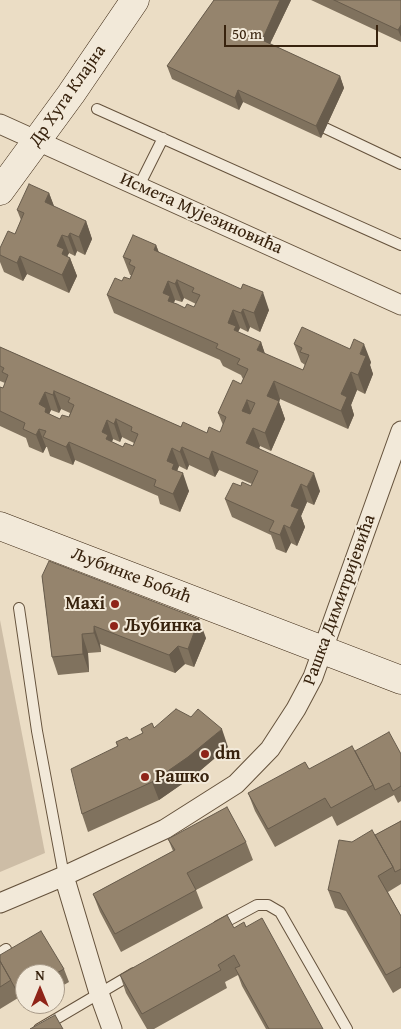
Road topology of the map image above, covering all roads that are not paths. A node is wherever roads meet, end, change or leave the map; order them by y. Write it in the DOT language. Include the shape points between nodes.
graph roads {
  1 [pos="135,0"];
  2 [pos="98,109"];
  3 [pos="0,124"];
  4 [pos="326,128"];
  5 [pos="163,138"];
  6 [pos="37,140"];
  7 [pos="401,164"];
  8 [pos="139,186"];
  9 [pos="0,191"];
  10 [pos="401,245"];
  11 [pos="401,305"];
  12 [pos="401,431"];
  13 [pos="0,526"];
  14 [pos="19,608"];
  15 [pos="324,649"];
  16 [pos="401,680"];
  17 [pos="64,876"];
  18 [pos="0,903"];
  19 [pos="206,932"];
  20 [pos="140,970"];
  21 [pos="99,993"];
  22 [pos="39,1029"];
  23 [pos="112,1029"];
  24 [pos="347,1029"];
  1 -- 6 [label="main road, Др Хуга Клајна"];
  2 -- 5 [label="lane"];
  3 -- 6 [label="street, Исмета Мујезиновића"];
  4 -- 7 [label="lane"];
  5 -- 8 [label="lane"];
  5 -- 10 [label="lane"];
  6 -- 8 [label="street, Исмета Мујезиновића"];
  6 -- 9 [label="main road, Др Хуга Клајна"];
  8 -- 11 [label="street, Исмета Мујезиновића"];
  12 -- 15 [label="street, Рашка Димитријевића"];
  13 -- 15 [label="main road, Љубинке Бобић"];
  14 -- 17 [label="lane"];
  15 -- 16 [label="main road, Љубинке Бобић"];
  15 -- 17 [label="street, Рашка Димитријевића" via="296,709 270,749 236,784 165,829"];
  17 -- 18 [label="street, Рашка Димитријевића"];
  17 -- 21 [label="street"];
  19 -- 24 [label="lane" via="256,905 268,905 280,912"];
  20 -- 21 [label="lane"];
  21 -- 22 [label="lane"];
  21 -- 23 [label="street"];
}
